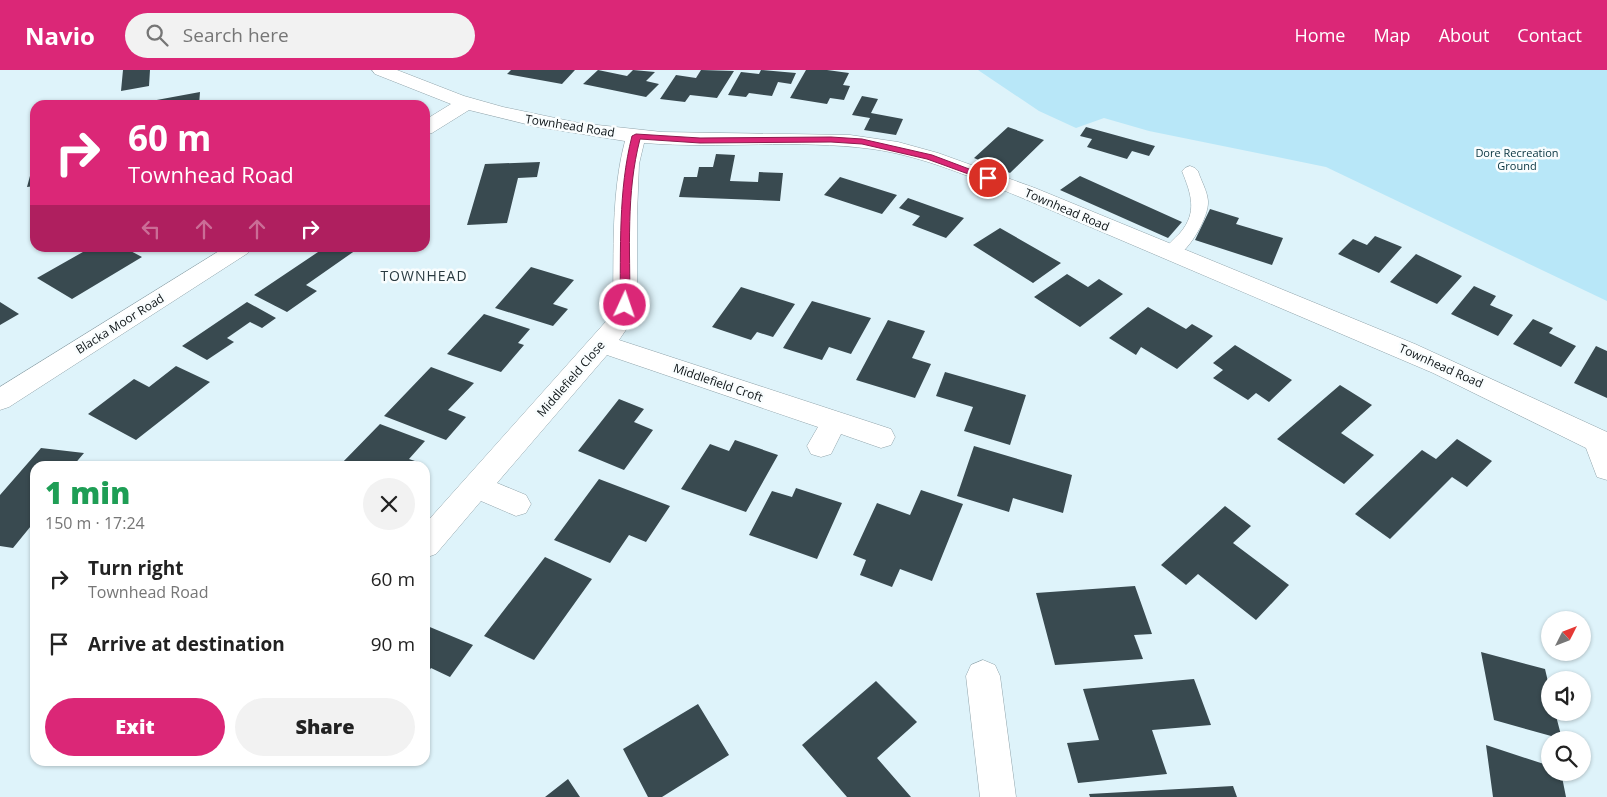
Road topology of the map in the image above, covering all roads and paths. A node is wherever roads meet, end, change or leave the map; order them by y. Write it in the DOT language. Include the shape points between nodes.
graph roads {
  1 [pos="381,70"];
  2 [pos="465,104"];
  3 [pos="430,126"];
  4 [pos="636,136"];
  5 [pos="1190,171"];
  6 [pos="234,252"];
  7 [pos="1170,253"];
  8 [pos="602,344"];
  9 [pos="0,400"];
  10 [pos="834,423"];
  11 [pos="881,437"];
  12 [pos="1602,442"];
  13 [pos="821,446"];
  14 [pos="1607,470"];
  15 [pos="478,487"];
  16 [pos="516,504"];
  17 [pos="430,540"];
  18 [pos="983,676"];
  19 [pos="998,797"];
  1 -- 2 [label="street, Townhead Road"];
  2 -- 3 [label="street"];
  2 -- 4 [label="street, Townhead Road" via="537,122"];
  4 -- 7 [label="street, Townhead Road" via="700,140 831,139 895,147 1015,188"];
  4 -- 8 [label="street, Middlefield Close" via="626,214 625,305 620,321"];
  5 -- 7 [label="lane" via="1200,199 1200,213 1192,230"];
  6 -- 9 [label="street, Blacka Moor Road"];
  7 -- 12 [label="street, Townhead Road" via="1445,367"];
  8 -- 10 [label="street, Middlefield Croft"];
  8 -- 15 [label="street, Middlefield Close"];
  10 -- 11 [label="street, Middlefield Croft"];
  10 -- 13 [label="street"];
  12 -- 14 [label="street"];
  15 -- 16 [label="street"];
  15 -- 17 [label="street, Middlefield Close"];
  18 -- 19 [label="street"];
}
